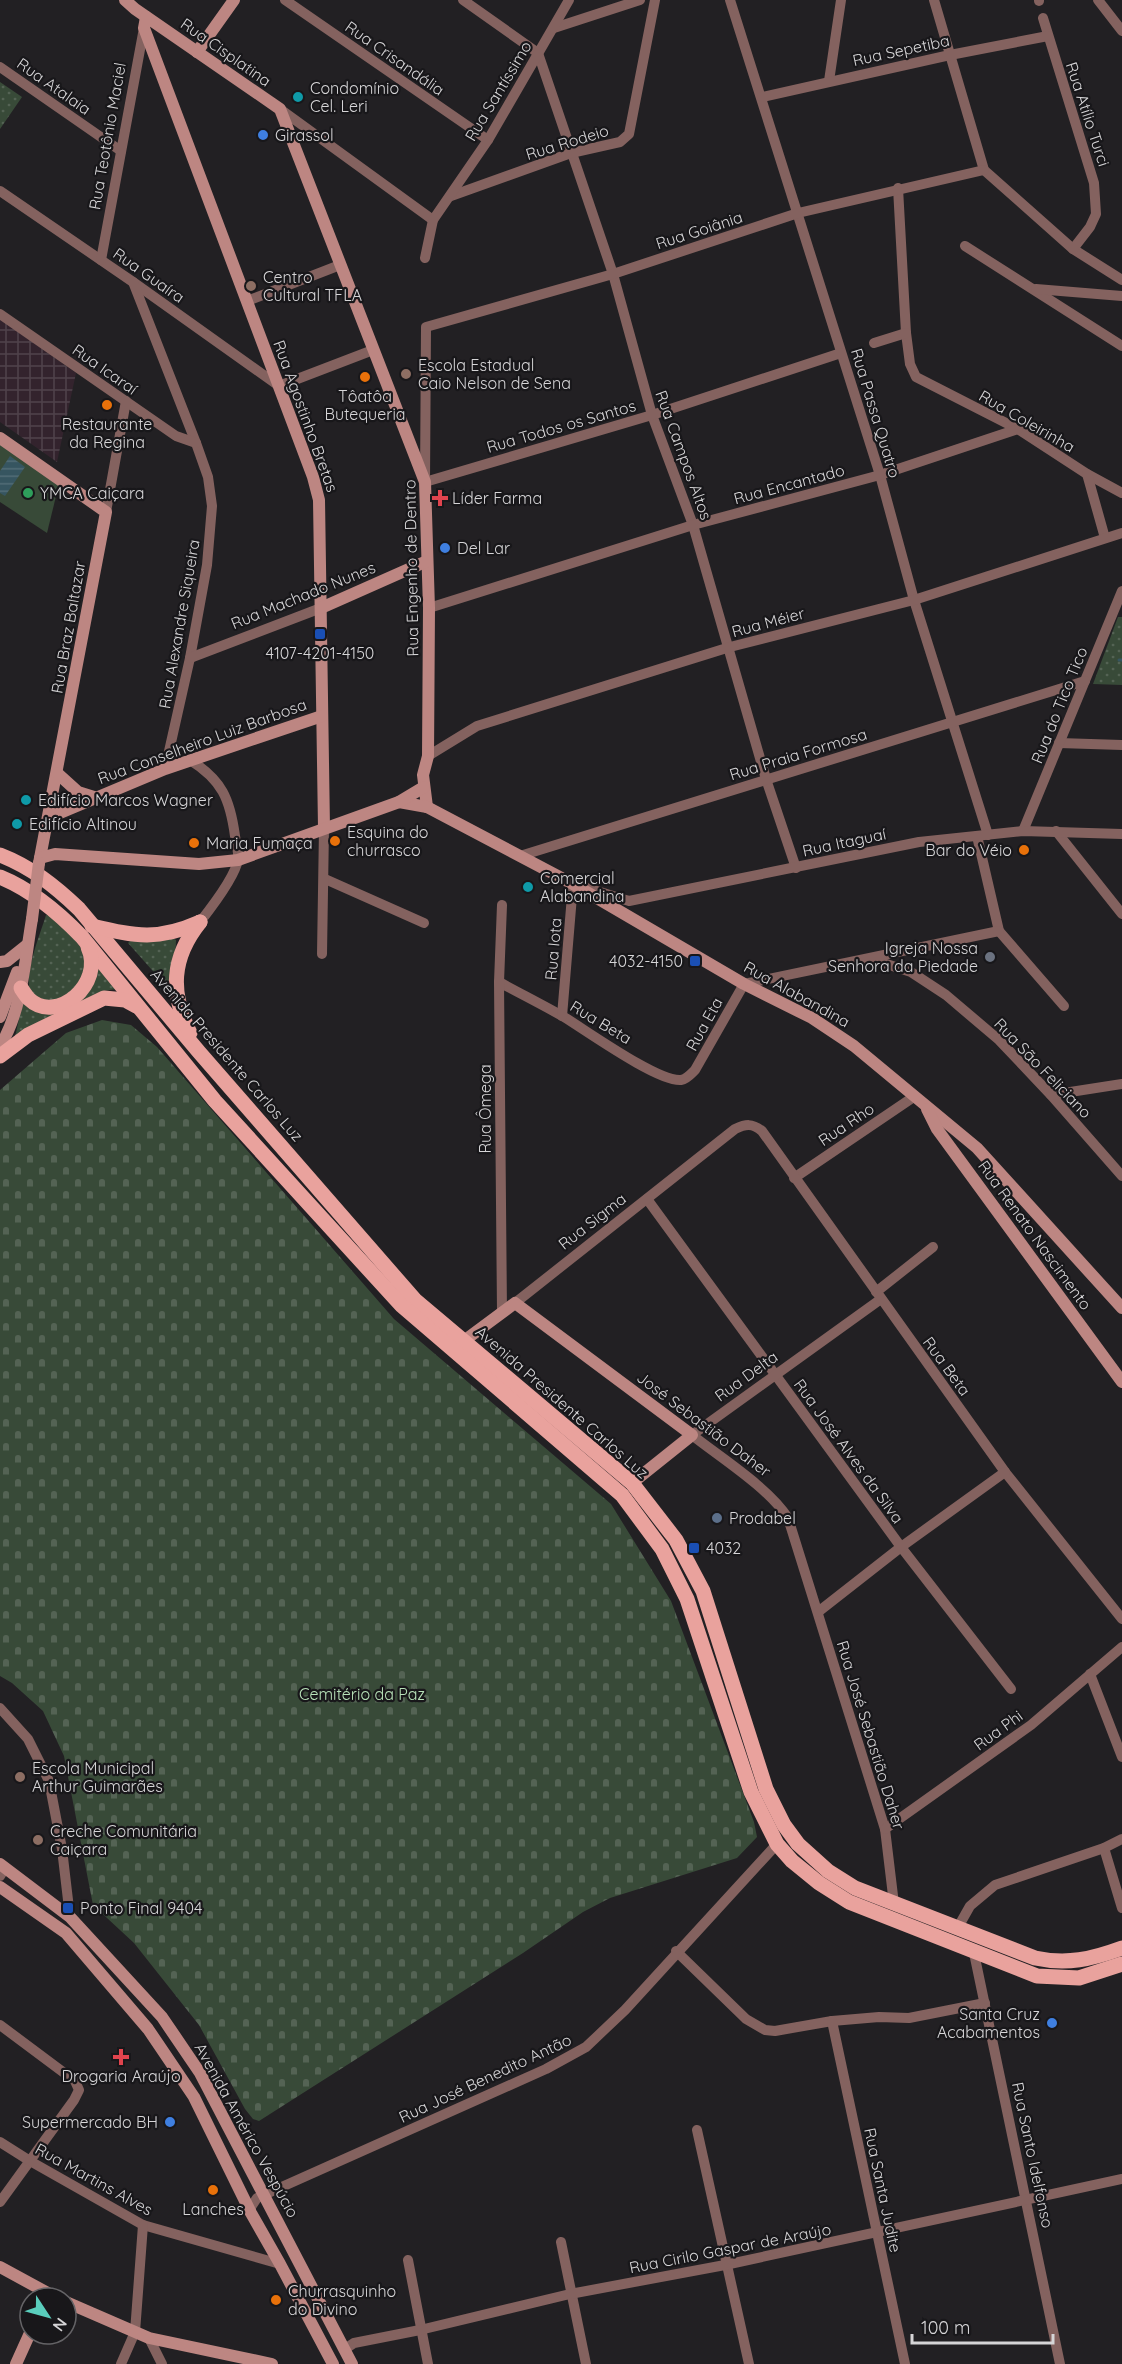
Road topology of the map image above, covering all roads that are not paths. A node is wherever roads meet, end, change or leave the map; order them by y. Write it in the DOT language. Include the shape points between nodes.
graph roads {
  1 [pos="125,0"];
  2 [pos="234,0"];
  3 [pos="285,0"];
  4 [pos="463,0"];
  5 [pos="569,0"];
  6 [pos="640,0"];
  7 [pos="656,0"];
  8 [pos="730,0"];
  9 [pos="841,0"];
  10 [pos="934,0"];
  11 [pos="1098,0"];
  12 [pos="1043,18"];
  13 [pos="145,23"];
  14 [pos="554,28"];
  15 [pos="1122,31"];
  16 [pos="1048,36"];
  17 [pos="197,52"];
  18 [pos="538,53"];
  19 [pos="951,55"];
  20 [pos="0,67"];
  21 [pos="829,81"];
  22 [pos="762,97"];
  23 [pos="280,109"];
  24 [pos="488,140"];
  25 [pos="121,151"];
  26 [pos="571,153"];
  27 [pos="984,170"];
  28 [pos="898,188"];
  29 [pos="0,191"];
  30 [pos="451,196"];
  31 [pos="798,213"];
  32 [pos="433,220"];
  33 [pos="965,246"];
  34 [pos="1073,249"];
  35 [pos="425,258"];
  36 [pos="101,260"];
  37 [pos="340,265"];
  38 [pos="613,274"];
  39 [pos="1122,280"];
  40 [pos="133,282"];
  41 [pos="1034,289"];
  42 [pos="1122,296"];
  43 [pos="247,301"];
  44 [pos="0,314"];
  45 [pos="426,327"];
  46 [pos="906,333"];
  47 [pos="874,343"];
  48 [pos="1122,346"];
  49 [pos="373,350"];
  50 [pos="841,353"];
  51 [pos="279,386"];
  52 [pos="126,401"];
  53 [pos="652,415"];
  54 [pos="1018,429"];
  55 [pos="0,438"];
  56 [pos="196,443"];
  57 [pos="1087,474"];
  58 [pos="880,475"];
  59 [pos="425,482"];
  60 [pos="1122,493"];
  61 [pos="106,512"];
  62 [pos="693,525"];
  63 [pos="1122,533"];
  64 [pos="1105,538"];
  65 [pos="427,561"];
  66 [pos="1122,591"];
  67 [pos="914,600"];
  68 [pos="321,608"];
  69 [pos="429,608"];
  70 [pos="1118,610"];
  71 [pos="730,647"];
  72 [pos="190,658"];
  73 [pos="1085,681"];
  74 [pos="322,716"];
  75 [pos="952,722"];
  76 [pos="1059,743"];
  77 [pos="1122,745"];
  78 [pos="428,756"];
  79 [pos="190,760"];
  80 [pos="165,769"];
  81 [pos="57,773"];
  82 [pos="766,779"];
  83 [pos="424,787"];
  84 [pos="94,797"];
  85 [pos="399,802"];
  86 [pos="427,807"];
  87 [pos="48,818"];
  88 [pos="324,828"];
  89 [pos="1023,831"];
  90 [pos="1056,831"];
  91 [pos="1122,834"];
  92 [pos="982,835"];
  93 [pos="43,840"];
  94 [pos="55,854"];
  95 [pos="0,855"];
  96 [pos="520,856"];
  97 [pos="40,860"];
  98 [pos="238,860"];
  99 [pos="796,868"];
  100 [pos="0,877"];
  101 [pos="325,879"];
  102 [pos="575,885"];
  103 [pos="502,905"];
  104 [pos="1122,914"];
  105 [pos="200,922"];
  106 [pos="424,923"];
  107 [pos="87,931"];
  108 [pos="999,931"];
  109 [pos="27,945"];
  110 [pos="322,949"];
  111 [pos="870,959"];
  112 [pos="0,962"];
  113 [pos="499,982"];
  114 [pos="744,984"];
  115 [pos="21,988"];
  116 [pos="4,1000"];
  117 [pos="138,1006"];
  118 [pos="1064,1006"];
  119 [pos="562,1016"];
  120 [pos="0,1017"];
  121 [pos="0,1046"];
  122 [pos="199,1052"];
  123 [pos="0,1056"];
  124 [pos="689,1077"];
  125 [pos="1122,1084"];
  126 [pos="1051,1095"];
  127 [pos="915,1096"];
  128 [pos="926,1105"];
  129 [pos="755,1125"];
  130 [pos="1122,1176"];
  131 [pos="794,1178"];
  132 [pos="647,1199"];
  133 [pos="933,1247"];
  134 [pos="878,1296"];
  135 [pos="515,1303"];
  136 [pos="1122,1308"];
  137 [pos="502,1313"];
  138 [pos="457,1346"];
  139 [pos="775,1375"];
  140 [pos="1122,1382"];
  141 [pos="692,1435"];
  142 [pos="1005,1472"];
  143 [pos="632,1483"];
  144 [pos="901,1547"];
  145 [pos="818,1612"];
  146 [pos="1122,1619"];
  147 [pos="1122,1647"];
  148 [pos="1090,1674"];
  149 [pos="1011,1689"];
  150 [pos="0,1708"];
  151 [pos="1122,1757"];
  152 [pos="885,1829"];
  153 [pos="1122,1839"];
  154 [pos="777,1844"];
  155 [pos="1104,1848"];
  156 [pos="2,1869"];
  157 [pos="0,1887"];
  158 [pos="894,1904"];
  159 [pos="1122,1908"];
  160 [pos="70,1917"];
  161 [pos="957,1929"];
  162 [pos="1122,1948"];
  163 [pos="676,1951"];
  164 [pos="974,1953"];
  165 [pos="1122,1964"];
  166 [pos="985,2003"];
  167 [pos="832,2021"];
  168 [pos="0,2025"];
  169 [pos="697,2130"];
  170 [pos="0,2142"];
  171 [pos="30,2161"];
  172 [pos="1122,2179"];
  173 [pos="264,2195"];
  174 [pos="1026,2198"];
  175 [pos="0,2202"];
  176 [pos="251,2213"];
  177 [pos="143,2225"];
  178 [pos="876,2234"];
  179 [pos="561,2242"];
  180 [pos="408,2260"];
  181 [pos="280,2264"];
  182 [pos="725,2265"];
  183 [pos="0,2267"];
  184 [pos="33,2286"];
  185 [pos="570,2294"];
  186 [pos="78,2307"];
  187 [pos="420,2330"];
  188 [pos="135,2332"];
  189 [pos="148,2338"];
  190 [pos="24,2346"];
  191 [pos="345,2349"];
  192 [pos="16,2364"];
  193 [pos="121,2364"];
  194 [pos="162,2364"];
  195 [pos="272,2364"];
  196 [pos="333,2364"];
  197 [pos="337,2364"];
  198 [pos="352,2364"];
  199 [pos="428,2364"];
  200 [pos="586,2364"];
  201 [pos="748,2364"];
  202 [pos="905,2364"];
  203 [pos="1060,2364"];
  1 -- 13 [label="street, Rua Cisplatina"];
  2 -- 17 [label="street"];
  3 -- 24 [label="street, Rua Crisandália"];
  4 -- 18 [label="street"];
  5 -- 14 [label="street, Rua Santíssimo"];
  6 -- 14 [label="street"];
  7 -- 26 [label="street, Rua Rodeio" via="629,134 620,142"];
  8 -- 22 [label="street, Rua Passa Quatro"];
  9 -- 21 [label="street"];
  10 -- 19 [label="street"];
  11 -- 15 [label="street"];
  12 -- 16 [label="street, Rua Atílio Turci"];
  13 -- 17 [label="street, Rua Cisplatina"];
  13 -- 25 [label="street, Rua Teotônio Maciel"];
  13 -- 43 [label="street, Rua Agostinho Bretas"];
  14 -- 18 [label="street, Rua Santíssimo"];
  16 -- 19 [label="street, Rua Sepetiba"];
  16 -- 34 [label="street, Rua Atílio Turci" via="1094,183 1096,214"];
  17 -- 23 [label="street, Rua Cisplatina"];
  18 -- 24 [label="street, Rua Santíssimo"];
  18 -- 26 [label="street, Rua Campos Altos"];
  19 -- 21 [label="street, Rua Sepetiba"];
  19 -- 27 [label="street"];
  20 -- 25 [label="street, Rua Atalaia"];
  21 -- 22 [label="street, Rua Sepetiba"];
  22 -- 31 [label="street, Rua Passa Quatro"];
  23 -- 32 [label="street, Rua Cisplatina"];
  23 -- 37 [label="street"];
  24 -- 30 [label="street, Rua Santíssimo"];
  25 -- 36 [label="street, Rua Teotônio Maciel"];
  26 -- 30 [label="street, Rua Rodeio"];
  26 -- 38 [label="street, Rua Campos Altos"];
  27 -- 28 [label="street, Rua Goiânia"];
  27 -- 34 [label="street"];
  28 -- 31 [label="street, Rua Goiânia"];
  28 -- 46 [label="street"];
  29 -- 36 [label="street, Rua Guaíra"];
  30 -- 32 [label="street"];
  31 -- 38 [label="street, Rua Goiânia"];
  31 -- 50 [label="street, Rua Passa Quatro"];
  32 -- 35 [label="street"];
  33 -- 41 [label="street"];
  34 -- 39 [label="street"];
  36 -- 40 [label="street, Rua Guaíra"];
  37 -- 43 [label="street"];
  37 -- 49 [label="street"];
  38 -- 45 [label="street, Rua Goiânia"];
  38 -- 53 [label="street, Rua Campos Altos"];
  40 -- 51 [label="street, Rua Guaíra"];
  40 -- 56 [label="street, Rua Alexandre Siqueira"];
  41 -- 42 [label="street"];
  41 -- 48 [label="street"];
  43 -- 51 [label="street, Rua Agostinho Bretas"];
  44 -- 52 [label="street, Rua Icaraí"];
  45 -- 59 [label="street, Rua Engenho de Dentro"];
  46 -- 47 [label="street"];
  46 -- 54 [label="street, Rua Coleirinha" via="916,377"];
  49 -- 51 [label="street"];
  49 -- 59 [label="street"];
  50 -- 53 [label="street, Rua Todos os Santos"];
  50 -- 58 [label="street, Rua Passa Quatro"];
  51 -- 68 [label="street, Rua Agostinho Bretas" via="319,500"];
  52 -- 56 [label="street, Rua Icaraí" via="176,436"];
  52 -- 61 [label="street, Rua Braz Baltazar"];
  53 -- 59 [label="street, Rua Todos os Santos"];
  53 -- 62 [label="street, Rua Campos Altos"];
  54 -- 57 [label="street, Rua Coleirinha"];
  54 -- 58 [label="street, Rua Encantado"];
  55 -- 61 [label="street"];
  56 -- 72 [label="street, Rua Alexandre Siqueira" via="208,477 212,506 207,564"];
  57 -- 60 [label="street, Rua Coleirinha"];
  57 -- 64 [label="street"];
  58 -- 62 [label="street, Rua Encantado"];
  58 -- 67 [label="street, Rua Passa Quatro"];
  59 -- 65 [label="street, Rua Engenho de Dentro"];
  61 -- 81 [label="street, Rua Braz Baltazar"];
  62 -- 69 [label="street, Rua Encantado"];
  62 -- 71 [label="street, Rua Campos Altos"];
  63 -- 64 [label="street, Rua Méier"];
  64 -- 67 [label="street, Rua Méier"];
  65 -- 68 [label="street, Rua Machado Nunes"];
  65 -- 69 [label="street, Rua Engenho de Dentro"];
  66 -- 70 [label="street, Rua do Tico Tico"];
  67 -- 71 [label="street, Rua Méier"];
  67 -- 75 [label="street, Rua Passa Quatro"];
  68 -- 72 [label="street, Rua Machado Nunes"];
  68 -- 74 [label="street, Rua Agostinho Bretas"];
  69 -- 78 [label="street, Rua Engenho de Dentro"];
  70 -- 73 [label="street, Rua do Tico Tico"];
  71 -- 78 [label="street, Rua Méier" via="477,726"];
  71 -- 82 [label="street, Rua Campos Altos"];
  72 -- 80 [label="street, Rua Alexandre Siqueira"];
  73 -- 75 [label="street, Rua Praia Formosa"];
  73 -- 76 [label="street, Rua do Tico Tico"];
  74 -- 79 [label="street, Rua Conselheiro Luiz Barbosa"];
  74 -- 88 [label="street, Rua Agostinho Bretas"];
  75 -- 82 [label="street, Rua Praia Formosa"];
  75 -- 92 [label="street, Rua Passa Quatro"];
  76 -- 77 [label="street"];
  76 -- 89 [label="street, Rua do Tico Tico"];
  78 -- 83 [label="street, Rua Engenho de Dentro"];
  79 -- 80 [label="street, Rua Conselheiro Luiz Barbosa"];
  79 -- 98 [label="street" via="216,779 228,801"];
  80 -- 84 [label="street, Rua Conselheiro Luiz Barbosa"];
  81 -- 84 [label="street, Rua Conselheiro Luiz Barbosa" via="78,792"];
  81 -- 87 [label="street, Rua Braz Baltazar"];
  82 -- 96 [label="street, Rua Praia Formosa"];
  82 -- 99 [label="street, Rua Campos Altos"];
  83 -- 85 [label="street"];
  83 -- 86 [label="street, Rua Engenho de Dentro"];
  84 -- 87 [label="street, Rua Conselheiro Luiz Barbosa"];
  85 -- 86 [label="street, Rua Alabandina"];
  85 -- 88 [label="street"];
  86 -- 96 [label="street, Rua Alabandina"];
  87 -- 93 [label="street, Rua Braz Baltazar"];
  88 -- 98 [label="street"];
  88 -- 101 [label="street, Rua Agostinho Bretas"];
  89 -- 90 [label="street, Rua Itaguaí"];
  89 -- 92 [label="street, Rua Itaguaí"];
  90 -- 91 [label="street, Rua Itaguaí"];
  90 -- 104 [label="street"];
  92 -- 99 [label="street, Rua Itaguaí" via="919,842"];
  92 -- 108 [label="street, Rua Passa Quatro"];
  93 -- 94 [label="street"];
  93 -- 97 [label="street, Rua Braz Baltazar"];
  94 -- 97 [label="street"];
  94 -- 98 [label="street" via="199,864"];
  95 -- 107 [label="main road, Avenida Presidente Carlos Luz" via="29,867 60,891"];
  96 -- 102 [label="street, Rua Alabandina"];
  97 -- 109 [label="street, Rua Braz Baltazar, bridge"];
  98 -- 105 [label="street"];
  99 -- 102 [label="street, Rua Itaguaí" via="629,901"];
  100 -- 107 [label="main road, Avenida Presidente Carlos Luz"];
  101 -- 106 [label="street"];
  101 -- 110 [label="street, Rua Agostinho Bretas"];
  102 -- 114 [label="street, Rua Alabandina"];
  102 -- 119 [label="street, Rua Iota"];
  103 -- 113 [label="street, Rua Ômega"];
  105 -- 107 [label="main road" via="160,936"];
  105 -- 122 [label="main road" via="180,956 175,991"];
  107 -- 115 [label="main road" via="91,969 80,994 66,1003 45,1006 30,1000"];
  107 -- 117 [label="main road, Avenida Presidente Carlos Luz"];
  107 -- 122 [label="main road, Avenida Presidente Carlos Luz"];
  108 -- 111 [label="street"];
  108 -- 118 [label="street"];
  109 -- 112 [label="street"];
  109 -- 115 [label="street"];
  109 -- 116 [label="street"];
  111 -- 114 [label="street"];
  111 -- 126 [label="street, Rua São Feliciano" via="911,972 946,994 999,1040"];
  113 -- 119 [label="street, Rua Beta"];
  113 -- 137 [label="street, Rua Ômega"];
  114 -- 124 [label="street, Rua Eta"];
  114 -- 127 [label="street, Rua Alabandina" via="812,1018 854,1046"];
  115 -- 121 [label="street"];
  116 -- 120 [label="street"];
  117 -- 123 [label="main road" via="104,998 28,1035"];
  117 -- 138 [label="main road, Avenida Presidente Carlos Luz" via="215,1101 400,1305"];
  119 -- 124 [label="street, Rua Beta" via="646,1068 672,1079"];
  122 -- 138 [label="main road, Avenida Presidente Carlos Luz"];
  125 -- 126 [label="street"];
  126 -- 130 [label="street, Rua São Feliciano"];
  127 -- 128 [label="street, Rua Alabandina"];
  127 -- 131 [label="street, Rua Rho"];
  128 -- 136 [label="street, Rua Alabandina" via="977,1148"];
  128 -- 140 [label="street, Rua Renato Nascimento" via="937,1128"];
  129 -- 131 [label="street, Rua Beta"];
  129 -- 132 [label="street, Rua Sigma" via="735,1129"];
  131 -- 134 [label="street, Rua Beta"];
  132 -- 135 [label="street, Rua Sigma"];
  132 -- 139 [label="street, Rua José Alves da Silva"];
  133 -- 134 [label="street, Rua Delta"];
  134 -- 139 [label="street, Rua Delta"];
  134 -- 142 [label="street, Rua Beta"];
  135 -- 137 [label="street, Rua Sigma"];
  135 -- 141 [label="street, José Sebastião Daher"];
  137 -- 138 [label="street, Rua Sigma"];
  138 -- 143 [label="main road, Avenida Presidente Carlos Luz"];
  138 -- 154 [label="main road, Avenida Presidente Carlos Luz" via="622,1495 662,1549 687,1599 751,1792"];
  139 -- 141 [label="street, Rua Delta"];
  139 -- 144 [label="street, Rua José Alves da Silva"];
  141 -- 143 [label="street, Rua Delta"];
  141 -- 145 [label="street, José Sebastião Daher" via="780,1505 795,1536"];
  142 -- 144 [label="street"];
  142 -- 146 [label="street, Rua Beta"];
  143 -- 158 [label="main road, Avenida Presidente Carlos Luz" via="676,1540 703,1591 766,1789 784,1825 798,1845 828,1871 855,1888"];
  144 -- 145 [label="street"];
  144 -- 149 [label="street, Rua José Alves da Silva"];
  145 -- 152 [label="street, Rua José Sebastião Daher"];
  147 -- 148 [label="street, Rua Phi"];
  148 -- 151 [label="street"];
  148 -- 152 [label="street, Rua Phi" via="1031,1725"];
  150 -- 160 [label="street" via="28,1739 50,1781"];
  152 -- 158 [label="street, Rua José Sebastião Daher"];
  153 -- 155 [label="street"];
  154 -- 163 [label="street, Rua José Benedito Antão"];
  154 -- 164 [label="main road, Avenida Presidente Carlos Luz" via="819,1883 849,1902"];
  155 -- 159 [label="street"];
  155 -- 161 [label="street" via="995,1885 970,1906"];
  156 -- 160 [label="street, Avenida Américo Vespúcio"];
  157 -- 176 [label="street, Avenida Américo Vespúcio" via="66,1933 148,2029 194,2097"];
  158 -- 161 [label="main road, Avenida Presidente Carlos Luz"];
  160 -- 173 [label="street, Avenida Américo Vespúcio" via="162,2018 200,2073"];
  161 -- 162 [label="main road, Avenida Presidente Carlos Luz" via="1050,1961 1082,1961"];
  163 -- 167 [label="street" via="755,2026 775,2031"];
  163 -- 173 [label="street, Rua José Benedito Antão" via="625,2010 586,2047 546,2069"];
  164 -- 165 [label="main road, Avenida Presidente Carlos Luz" via="1050,1978 1079,1978"];
  164 -- 166 [label="street, Rua Santo Idelfonso"];
  166 -- 167 [label="street" via="909,2018"];
  166 -- 174 [label="street, Rua Santo Idelfonso"];
  167 -- 178 [label="street, Rua Santa Judite"];
  168 -- 171 [label="street" via="75,2081 79,2090"];
  169 -- 182 [label="street"];
  170 -- 171 [label="street, Rua Martins Alves"];
  171 -- 175 [label="street"];
  171 -- 177 [label="street, Rua Martins Alves"];
  172 -- 174 [label="street, Rua Cirilo Gaspar de Araújo"];
  173 -- 176 [label="street" via="253,2202"];
  173 -- 191 [label="street, Avenida Américo Vespúcio"];
  174 -- 178 [label="street, Rua Cirilo Gaspar de Araújo"];
  174 -- 203 [label="street, Rua Santo Idelfonso"];
  176 -- 181 [label="street, Avenida Américo Vespúcio"];
  177 -- 181 [label="street, Rua Martins Alves"];
  177 -- 188 [label="street"];
  178 -- 182 [label="street, Rua Cirilo Gaspar de Araújo"];
  178 -- 202 [label="street, Rua Santa Judite"];
  179 -- 185 [label="street"];
  180 -- 187 [label="street"];
  181 -- 196 [label="street, Avenida Américo Vespúcio"];
  182 -- 185 [label="street, Rua Cirilo Gaspar de Araújo"];
  182 -- 201 [label="street"];
  183 -- 184 [label="street"];
  185 -- 187 [label="street, Rua Cirilo Gaspar de Araújo"];
  185 -- 200 [label="street"];
  186 -- 188 [label="street"];
  187 -- 191 [label="street, Rua Cirilo Gaspar de Araújo" via="354,2343"];
  187 -- 199 [label="street"];
  188 -- 189 [label="street"];
  188 -- 193 [label="street"];
  189 -- 194 [label="street"];
  189 -- 195 [label="street"];
  190 -- 192 [label="street"];
  191 -- 197 [label="street"];
  191 -- 198 [label="street, Avenida Américo Vespúcio"];
}
